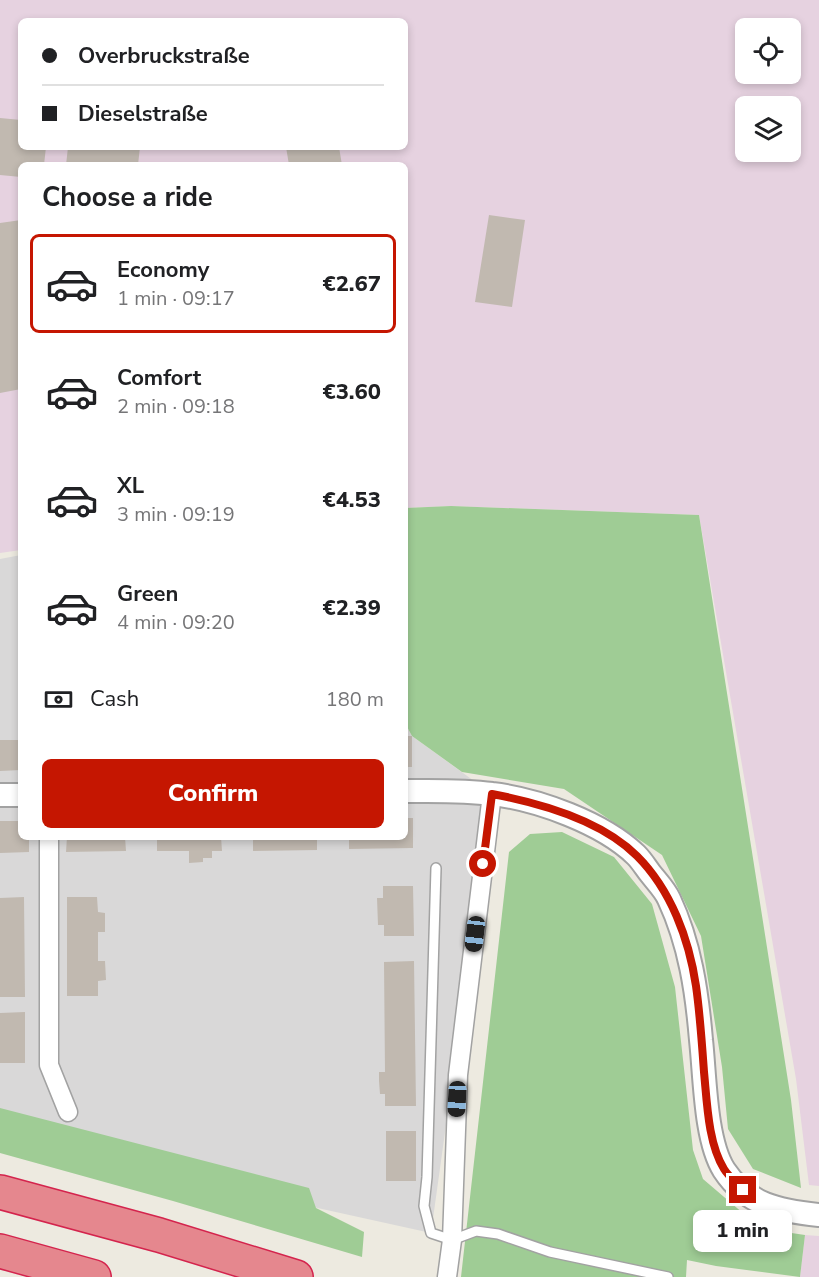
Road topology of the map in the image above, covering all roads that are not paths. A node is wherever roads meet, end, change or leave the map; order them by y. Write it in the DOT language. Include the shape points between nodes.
graph roads {
  1 [pos="408,791"];
  2 [pos="492,794"];
  3 [pos="0,795"];
  4 [pos="18,795"];
  5 [pos="49,840"];
  6 [pos="436,868"];
  7 [pos="68,1112"];
  8 [pos="0,1192"];
  9 [pos="810,1214"];
  10 [pos="452,1240"];
  11 [pos="0,1251"];
  12 [pos="93,1277"];
  13 [pos="296,1277"];
  14 [pos="447,1277"];
  15 [pos="668,1277"];
  1 -- 2 [label="street"];
  2 -- 9 [label="street" via="572,815 611,836 636,855 668,897 685,939 696,985 710,1133 724,1169 761,1203"];
  2 -- 10 [label="street" via="458,1075"];
  3 -- 4 [label="street"];
  5 -- 7 [label="street" via="49,1065"];
  6 -- 10 [label="lane" via="424,1206 431,1233"];
  8 -- 13 [label="highway"];
  10 -- 14 [label="street"];
  10 -- 15 [label="lane" via="476,1232 498,1234 550,1252"];
  11 -- 12 [label="highway"];
}
